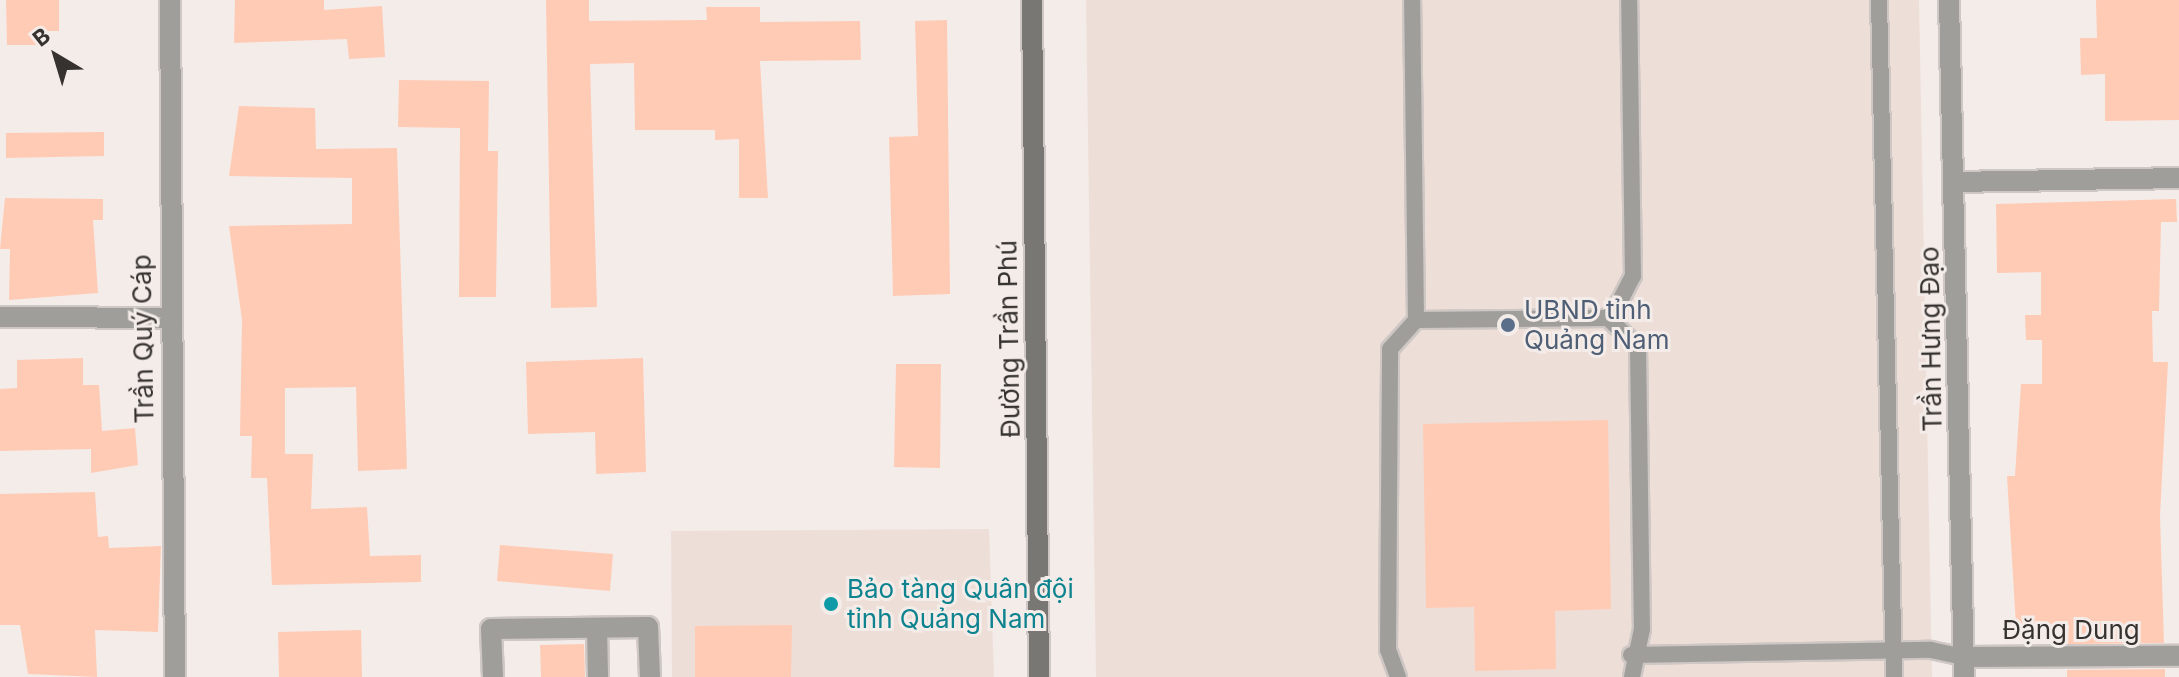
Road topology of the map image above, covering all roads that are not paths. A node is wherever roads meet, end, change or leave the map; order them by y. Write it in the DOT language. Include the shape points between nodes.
graph roads {
  1 [pos="170,0"];
  2 [pos="1032,0"];
  3 [pos="1412,0"];
  4 [pos="1629,0"];
  5 [pos="1879,0"];
  6 [pos="1949,0"];
  7 [pos="2179,178"];
  8 [pos="1953,182"];
  9 [pos="0,317"];
  10 [pos="168,318"];
  11 [pos="1608,318"];
  12 [pos="1416,320"];
  13 [pos="597,628"];
  14 [pos="1894,651"];
  15 [pos="1631,655"];
  16 [pos="2179,656"];
  17 [pos="1964,667"];
  18 [pos="175,677"];
  19 [pos="493,677"];
  20 [pos="598,677"];
  21 [pos="650,677"];
  22 [pos="1039,677"];
  23 [pos="1398,677"];
  24 [pos="1632,677"];
  25 [pos="1894,677"];
  1 -- 10 [label="street, Trần Quý Cáp"];
  2 -- 22 [label="main road, Đường Trần Phú"];
  3 -- 12 [label="lane"];
  4 -- 11 [label="lane" via="1633,276"];
  5 -- 14 [label="lane"];
  6 -- 8 [label="street, Trần Hưng Đạo"];
  7 -- 8 [label="street"];
  8 -- 17 [label="street, Trần Hưng Đạo"];
  9 -- 10 [label="street"];
  10 -- 18 [label="street, Trần Quý Cáp"];
  11 -- 12 [label="lane"];
  11 -- 15 [label="lane" via="1638,347 1642,629"];
  12 -- 23 [label="lane" via="1390,349 1388,650"];
  13 -- 19 [label="street" via="491,629"];
  13 -- 20 [label="street"];
  13 -- 21 [label="street" via="648,627"];
  14 -- 15 [label="lane"];
  14 -- 17 [label="lane"];
  14 -- 25 [label="lane"];
  15 -- 24 [label="lane"];
  16 -- 17 [label="street, Đặng Dung"];
}
